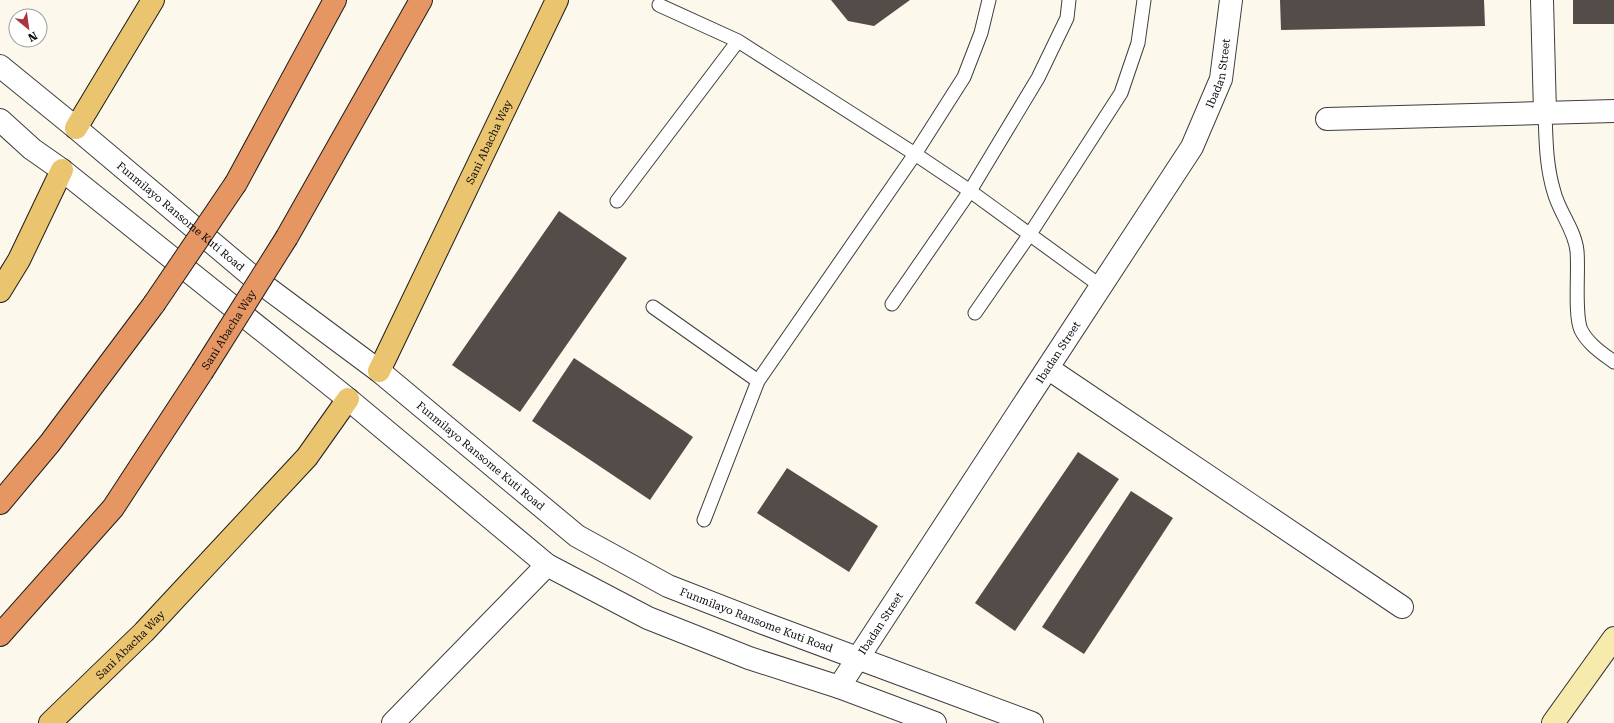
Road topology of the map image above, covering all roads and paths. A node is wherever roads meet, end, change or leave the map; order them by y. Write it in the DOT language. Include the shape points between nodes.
graph roads {
  1 [pos="153,0"];
  2 [pos="335,0"];
  3 [pos="421,0"];
  4 [pos="557,0"];
  5 [pos="988,0"];
  6 [pos="1069,0"];
  7 [pos="1144,0"];
  8 [pos="1231,0"];
  9 [pos="1542,0"];
  10 [pos="659,5"];
  11 [pos="738,41"];
  12 [pos="0,66"];
  13 [pos="1614,111"];
  14 [pos="1545,113"];
  15 [pos="1327,119"];
  16 [pos="0,120"];
  17 [pos="76,128"];
  18 [pos="915,154"];
  19 [pos="62,170"];
  20 [pos="970,191"];
  21 [pos="617,201"];
  22 [pos="1030,234"];
  23 [pos="1102,287"];
  24 [pos="0,291"];
  25 [pos="892,304"];
  26 [pos="653,307"];
  27 [pos="975,313"];
  28 [pos="1614,362"];
  29 [pos="1048,369"];
  30 [pos="379,371"];
  31 [pos="758,381"];
  32 [pos="348,399"];
  33 [pos="0,503"];
  34 [pos="704,520"];
  35 [pos="547,565"];
  36 [pos="1402,606"];
  37 [pos="0,635"];
  38 [pos="1614,638"];
  39 [pos="859,658"];
  40 [pos="839,686"];
  41 [pos="50,723"];
  42 [pos="393,723"];
  43 [pos="935,723"];
  44 [pos="1032,723"];
  45 [pos="1553,723"];
  1 -- 17 [label="main road"];
  2 -- 33 [label="highway, bridge" via="236,183 154,304 50,443"];
  3 -- 37 [label="highway, Sani Abacha Way, bridge" via="287,237 113,508"];
  4 -- 30 [label="main road, Sani Abacha Way"];
  5 -- 18 [label="lane" via="981,33 964,77"];
  6 -- 20 [label="lane" via="1067,18 1038,78"];
  7 -- 22 [label="lane" via="1138,43 1121,94"];
  8 -- 23 [label="street, Ibadan Street" via="1221,79 1192,147"];
  9 -- 14 [label="street"];
  10 -- 11 [label="lane"];
  11 -- 18 [label="lane"];
  11 -- 21 [label="lane"];
  12 -- 17 [label="street, Funmilayo Ransome Kuti Road"];
  13 -- 14 [label="street"];
  14 -- 15 [label="street"];
  14 -- 28 [label="lane" via="1547,167 1554,193 1577,249 1577,314 1581,330 1592,344"];
  16 -- 19 [label="street"];
  17 -- 30 [label="street, Funmilayo Ransome Kuti Road" via="254,278"];
  18 -- 20 [label="lane"];
  18 -- 31 [label="lane"];
  19 -- 24 [label="main road" via="19,260"];
  19 -- 32 [label="street"];
  20 -- 22 [label="lane"];
  20 -- 25 [label="lane"];
  22 -- 23 [label="lane"];
  22 -- 27 [label="lane"];
  23 -- 29 [label="street, Ibadan Street"];
  26 -- 31 [label="lane"];
  29 -- 36 [label="street"];
  29 -- 39 [label="street, Ibadan Street"];
  30 -- 39 [label="street, Funmilayo Ransome Kuti Road" via="577,536 668,586"];
  31 -- 34 [label="lane"];
  32 -- 35 [label="street"];
  32 -- 41 [label="main road, Sani Abacha Way" via="307,457 144,632"];
  35 -- 40 [label="street" via="648,618 749,658"];
  35 -- 42 [label="street"];
  38 -- 45 [label="main road"];
  39 -- 40 [label="street, Ibadan Street"];
  39 -- 44 [label="street, Funmilayo Ransome Kuti Road"];
  40 -- 43 [label="street"];
}
